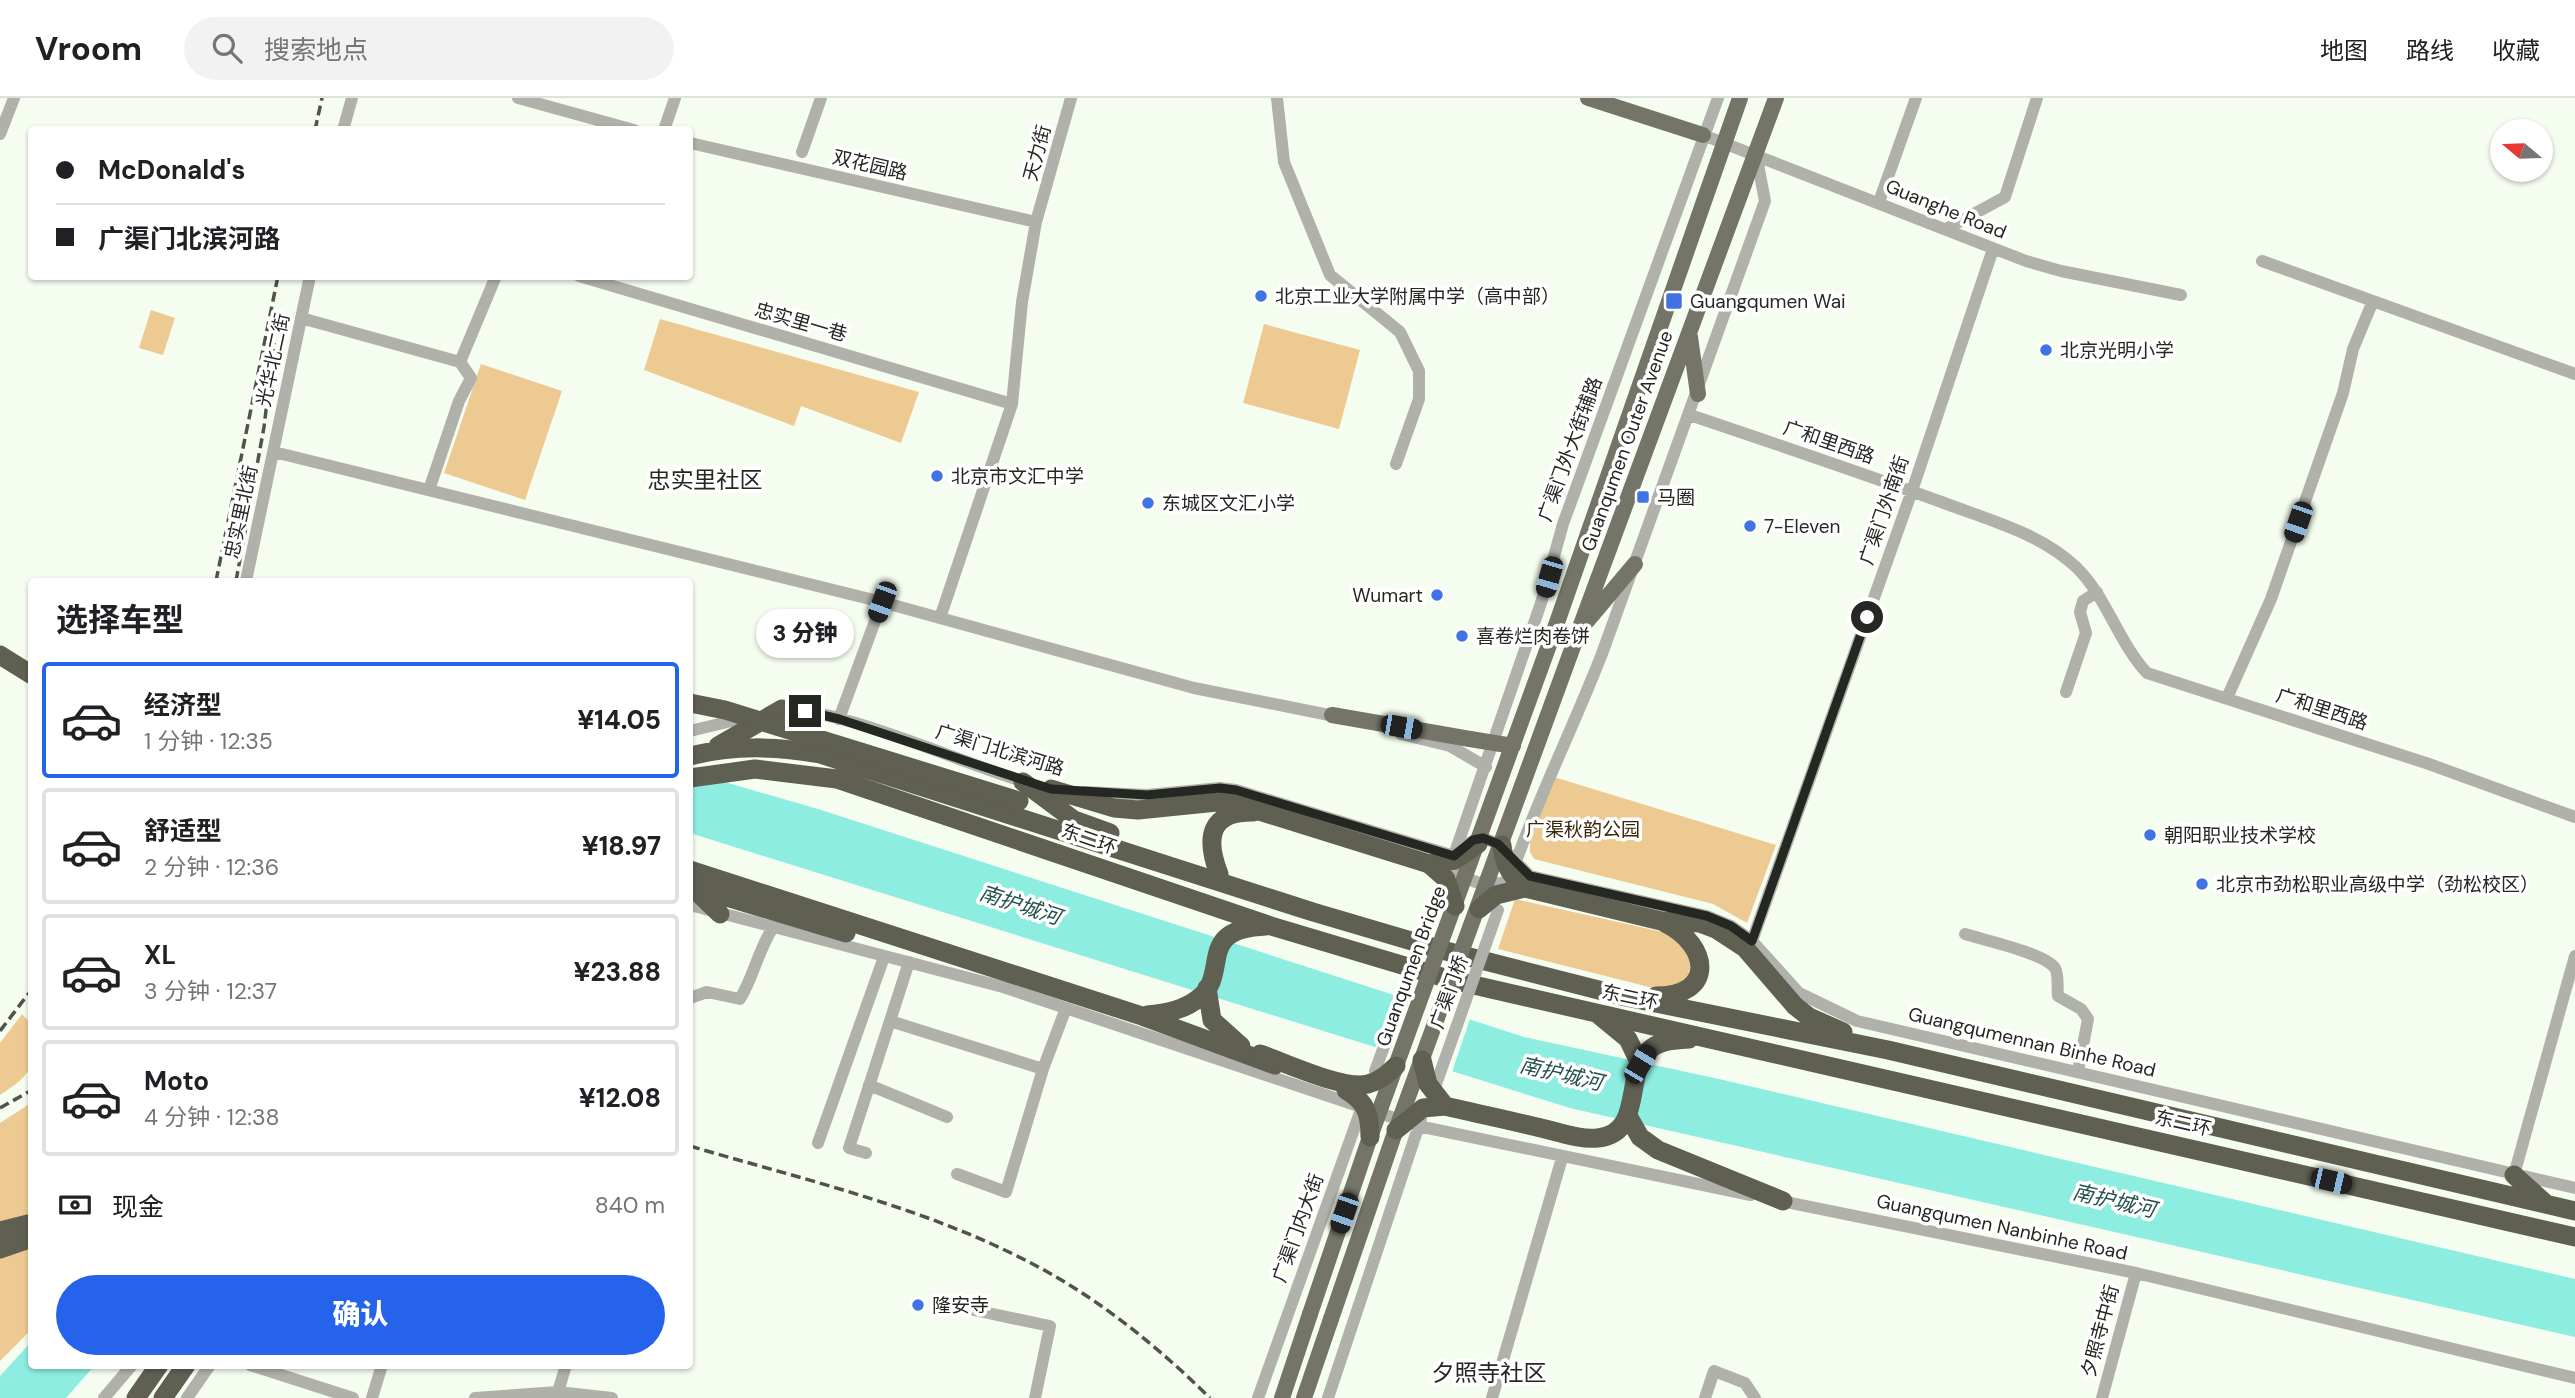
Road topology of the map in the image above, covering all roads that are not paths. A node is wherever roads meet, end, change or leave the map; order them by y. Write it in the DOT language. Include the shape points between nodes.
graph roads {
  1 [pos="15,98"];
  2 [pos="352,98"];
  3 [pos="518,98"];
  4 [pos="675,98"];
  5 [pos="821,98"];
  6 [pos="1071,98"];
  7 [pos="1276,98"];
  8 [pos="1588,98"];
  9 [pos="1717,98"];
  10 [pos="1740,98"];
  11 [pos="1776,98"];
  12 [pos="1916,98"];
  13 [pos="2037,98"];
  14 [pos="344,126"];
  15 [pos="612,126"];
  16 [pos="665,126"];
  17 [pos="0,134"];
  18 [pos="1703,135"];
  19 [pos="1724,142"];
  20 [pos="693,144"];
  21 [pos="802,152"];
  22 [pos="1756,154"];
  23 [pos="1879,202"];
  24 [pos="1037,220"];
  25 [pos="1946,229"];
  26 [pos="1993,249"];
  27 [pos="2262,261"];
  28 [pos="309,280"];
  29 [pos="494,280"];
  30 [pos="593,280"];
  31 [pos="2181,295"];
  32 [pos="2373,301"];
  33 [pos="301,318"];
  34 [pos="1689,333"];
  35 [pos="460,362"];
  36 [pos="2575,374"];
  37 [pos="1698,394"];
  38 [pos="1012,404"];
  39 [pos="1690,415"];
  40 [pos="274,452"];
  41 [pos="1396,464"];
  42 [pos="429,490"];
  43 [pos="1912,491"];
  44 [pos="1635,564"];
  45 [pos="247,578"];
  46 [pos="2096,592"];
  47 [pos="882,602"];
  48 [pos="940,618"];
  49 [pos="1553,634"];
  50 [pos="1577,636"];
  51 [pos="0,654"];
  52 [pos="0,666"];
  53 [pos="28,672"];
  54 [pos="28,684"];
  55 [pos="2066,692"];
  56 [pos="2227,698"];
  57 [pos="693,704"];
  58 [pos="782,709"];
  59 [pos="1332,715"];
  60 [pos="839,719"];
  61 [pos="693,727"];
  62 [pos="1513,746"];
  63 [pos="699,754"];
  64 [pos="1486,767"];
  65 [pos="693,778"];
  66 [pos="1051,789"];
  67 [pos="1021,791"];
  68 [pos="1267,812"];
  69 [pos="2575,817"];
  70 [pos="1478,844"];
  71 [pos="1502,845"];
  72 [pos="1453,860"];
  73 [pos="1515,863"];
  74 [pos="1429,864"];
  75 [pos="1219,874"];
  76 [pos="1517,884"];
  77 [pos="693,888"];
  78 [pos="693,890"];
  79 [pos="1447,902"];
  80 [pos="1488,909"];
  81 [pos="1313,912"];
  82 [pos="720,914"];
  83 [pos="1661,921"];
  84 [pos="1271,926"];
  85 [pos="772,929"];
  86 [pos="1965,934"];
  87 [pos="1752,941"];
  88 [pos="910,952"];
  89 [pos="2575,956"];
  90 [pos="884,957"];
  91 [pos="967,960"];
  92 [pos="1003,987"];
  93 [pos="1207,988"];
  94 [pos="693,997"];
  95 [pos="1626,997"];
  96 [pos="1066,1008"];
  97 [pos="1596,1013"];
  98 [pos="1142,1016"];
  99 [pos="890,1021"];
  100 [pos="1706,1037"];
  101 [pos="1888,1050"];
  102 [pos="1422,1059"];
  103 [pos="1640,1064"];
  104 [pos="1396,1066"];
  105 [pos="1043,1069"];
  106 [pos="2078,1073"];
  107 [pos="869,1085"];
  108 [pos="1445,1106"];
  109 [pos="1362,1107"];
  110 [pos="1628,1116"];
  111 [pos="947,1117"];
  112 [pos="1418,1126"];
  113 [pos="1396,1130"];
  114 [pos="1370,1137"];
  115 [pos="817,1143"];
  116 [pos="866,1153"];
  117 [pos="1562,1158"];
  118 [pos="957,1174"];
  119 [pos="2514,1175"];
  120 [pos="2575,1188"];
  121 [pos="1783,1201"];
  122 [pos="2545,1204"];
  123 [pos="2575,1211"];
  124 [pos="28,1224"];
  125 [pos="0,1231"];
  126 [pos="2575,1237"];
  127 [pos="28,1239"];
  128 [pos="0,1249"];
  129 [pos="2136,1273"];
  130 [pos="974,1310"];
  131 [pos="129,1369"];
  132 [pos="146,1369"];
  133 [pos="156,1369"];
  134 [pos="183,1369"];
  135 [pos="207,1369"];
  136 [pos="263,1369"];
  137 [pos="381,1369"];
  138 [pos="565,1369"];
  139 [pos="2575,1378"];
  140 [pos="558,1392"];
  141 [pos="530,1396"];
  142 [pos="136,1397"];
  143 [pos="104,1398"];
  144 [pos="163,1398"];
  145 [pos="187,1398"];
  146 [pos="354,1398"];
  147 [pos="372,1398"];
  148 [pos="475,1398"];
  149 [pos="612,1398"];
  150 [pos="1035,1398"];
  151 [pos="1258,1398"];
  152 [pos="1282,1398"];
  153 [pos="1304,1398"];
  154 [pos="1328,1398"];
  155 [pos="1492,1398"];
  156 [pos="1705,1398"];
  157 [pos="1755,1398"];
  158 [pos="2102,1398"];
  1 -- 17 [label="street"];
  2 -- 14 [label="street"];
  3 -- 15 [label="street"];
  4 -- 16 [label="street"];
  5 -- 21 [label="street"];
  6 -- 24 [label="street, 天力街"];
  7 -- 41 [label="street" via="1284,162 1329,275 1400,332 1419,372 1419,399"];
  8 -- 18 [label="main road"];
  9 -- 18 [label="street, 广渠门外大街辅路"];
  10 -- 19 [label="main road, Guanqumen Outer Avenue"];
  11 -- 22 [label="main road, Guanqumen Outer Avenue"];
  12 -- 23 [label="street"];
  13 -- 25 [label="street" via="2005,197"];
  18 -- 19 [label="street, Guanghe Road"];
  18 -- 64 [label="street, 广渠门外大街辅路" via="1563,524"];
  19 -- 22 [label="street, Guanghe Road"];
  19 -- 49 [label="main road, Guanqumen Outer Avenue"];
  20 -- 24 [label="street, 双花园路"];
  22 -- 23 [label="street, Guanghe Road"];
  22 -- 34 [label="main road, Guanqumen Outer Avenue"];
  22 -- 37 [label="street" via="1765,201"];
  23 -- 25 [label="street, Guanghe Road"];
  24 -- 38 [label="street, 天力街" via="1022,302"];
  25 -- 26 [label="street, Guanghe Road"];
  26 -- 31 [label="street, Guanghe Road" via="2061,271"];
  26 -- 43 [label="street, 广渠门外南街"];
  27 -- 32 [label="street"];
  28 -- 33 [label="street, 光华北二街"];
  29 -- 35 [label="street"];
  30 -- 38 [label="street, 忠实里一巷"];
  32 -- 36 [label="street"];
  32 -- 56 [label="street" via="2271,599"];
  33 -- 35 [label="street"];
  33 -- 40 [label="street, 光华北二街"];
  34 -- 37 [label="main road"];
  34 -- 50 [label="main road, Guanqumen Outer Avenue"];
  35 -- 42 [label="street" via="471,378"];
  37 -- 39 [label="street"];
  38 -- 48 [label="street, 天力街"];
  39 -- 43 [label="street, 广和里西路"];
  39 -- 44 [label="street"];
  40 -- 42 [label="street"];
  40 -- 45 [label="street, 忠实里北街"];
  42 -- 47 [label="street"];
  43 -- 46 [label="street, 广和里西路" via="2036,539 2077,567"];
  43 -- 87 [label="street, 广渠门外南街"];
  44 -- 50 [label="main road"];
  44 -- 73 [label="street" via="1579,713"];
  46 -- 55 [label="street" via="2084,601 2080,612 2086,633"];
  46 -- 56 [label="street, 广和里西路" via="2133,658 2147,673"];
  47 -- 48 [label="street"];
  47 -- 60 [label="street"];
  48 -- 59 [label="street" via="1194,688"];
  49 -- 62 [label="main road, Guanqumen Bridge, bridge"];
  50 -- 71 [label="main road, bridge"];
  51 -- 53 [label="highway"];
  52 -- 54 [label="highway"];
  56 -- 69 [label="street, 广和里西路"];
  57 -- 67 [label="highway, bridge" via="725,709"];
  58 -- 60 [label="street, 广渠门北滨河路"];
  58 -- 61 [label="street, 广渠门北滨河路"];
  58 -- 63 [label="highway"];
  59 -- 62 [label="main road, bridge"];
  59 -- 64 [label="street" via="1450,747"];
  60 -- 67 [label="street, 广渠门北滨河路"];
  62 -- 70 [label="main road, Guanqumen Bridge, bridge"];
  63 -- 81 [label="highway, 东二环" via="743,746 782,748 849,762"];
  64 -- 72 [label="street, 广渠门外大街辅路"];
  65 -- 84 [label="highway, 东二环" via="754,769 837,779"];
  66 -- 67 [label="street, 广渠门北滨河路"];
  66 -- 68 [label="highway" via="1114,808 1173,808 1227,801"];
  66 -- 72 [label="street, 广渠门北滨河路" via="1147,795 1236,790"];
  67 -- 75 [label="highway" via="1074,820"];
  68 -- 74 [label="highway"];
  68 -- 75 [label="highway" via="1242,812 1215,827 1210,840"];
  70 -- 74 [label="highway, bridge" via="1455,860"];
  70 -- 79 [label="main road, Guanqumen Bridge, bridge"];
  71 -- 76 [label="highway, bridge"];
  71 -- 80 [label="main road, bridge"];
  72 -- 73 [label="street, Guangqumennan Binhe Road" via="1473,840 1483,838 1498,844"];
  72 -- 76 [label="street, 广渠门北滨河路" via="1460,875 1483,885"];
  72 -- 79 [label="street, 广渠门外大街辅路"];
  73 -- 76 [label="street"];
  73 -- 87 [label="street, Guangqumennan Binhe Road" via="1530,876 1707,916"];
  74 -- 79 [label="highway, bridge" via="1446,880"];
  75 -- 81 [label="highway"];
  76 -- 80 [label="highway, bridge" via="1496,895"];
  76 -- 83 [label="highway"];
  77 -- 88 [label="highway"];
  78 -- 82 [label="highway"];
  79 -- 104 [label="main road, Guanqumen Bridge, bridge"];
  79 -- 109 [label="street, 广渠门内大街, bridge"];
  80 -- 102 [label="main road, bridge"];
  80 -- 112 [label="street, 广渠门桥, bridge" via="1435,1087"];
  81 -- 95 [label="highway, 东二环"];
  82 -- 85 [label="street"];
  83 -- 95 [label="highway" via="1680,931 1694,947 1701,968 1698,978 1680,994"];
  83 -- 101 [label="highway" via="1700,923 1732,937 1809,1017"];
  84 -- 93 [label="highway" via="1236,931 1222,943"];
  84 -- 97 [label="highway, 东二环" via="1452,980"];
  85 -- 90 [label="street"];
  85 -- 94 [label="street" via="762,945 754,977 740,999 706,992"];
  86 -- 106 [label="street" via="2053,966 2058,996 2081,1009 2088,1019"];
  87 -- 106 [label="street, Guangqumennan Binhe Road" via="1799,993 1857,1021"];
  88 -- 90 [label="street"];
  88 -- 91 [label="highway"];
  88 -- 92 [label="street"];
  88 -- 99 [label="street"];
  89 -- 119 [label="street"];
  90 -- 115 [label="street"];
  91 -- 92 [label="highway"];
  91 -- 98 [label="highway"];
  92 -- 96 [label="street"];
  93 -- 98 [label="highway" via="1200,998 1178,1009"];
  93 -- 104 [label="highway, bridge" via="1212,1020 1235,1044 1348,1083 1366,1085 1382,1080"];
  95 -- 101 [label="highway, 东二环"];
  96 -- 105 [label="street"];
  96 -- 109 [label="street"];
  97 -- 100 [label="highway, 东二环"];
  97 -- 103 [label="highway" via="1628,1039"];
  98 -- 114 [label="highway, bridge" via="1346,1090 1365,1105"];
  99 -- 105 [label="street"];
  99 -- 107 [label="street"];
  100 -- 103 [label="highway" via="1658,1045"];
  100 -- 126 [label="highway, 东二环"];
  101 -- 122 [label="highway, 东二环"];
  102 -- 108 [label="highway, bridge" via="1428,1084"];
  102 -- 113 [label="main road, bridge"];
  103 -- 110 [label="highway"];
  104 -- 114 [label="main road, Guanqumen Bridge, bridge"];
  105 -- 118 [label="street" via="1006,1192"];
  106 -- 119 [label="street, Guangqumennan Binhe Road"];
  107 -- 111 [label="street"];
  107 -- 116 [label="street" via="849,1148"];
  108 -- 110 [label="highway" via="1587,1138 1607,1136"];
  108 -- 113 [label="highway, bridge" via="1423,1108"];
  109 -- 112 [label="street, Guangqumen Nanbinhe Road"];
  109 -- 151 [label="street, 广渠门内大街"];
  110 -- 121 [label="highway" via="1640,1137 1658,1150"];
  112 -- 117 [label="street, Guangqumen Nanbinhe Road"];
  112 -- 154 [label="street"];
  113 -- 153 [label="main road, bridge"];
  114 -- 152 [label="main road, Guanqumen Bridge, bridge"];
  117 -- 121 [label="street, Guangqumen Nanbinhe Road"];
  117 -- 155 [label="street"];
  119 -- 120 [label="street, Guangqumennan Binhe Road"];
  119 -- 122 [label="highway"];
  121 -- 129 [label="street, Guangqumen Nanbinhe Road"];
  122 -- 123 [label="highway, 东二环"];
  124 -- 125 [label="highway"];
  127 -- 128 [label="highway"];
  129 -- 139 [label="street, Guangqumen Nanbinhe Road"];
  129 -- 158 [label="street, 夕照寺中街"];
  130 -- 150 [label="street" via="1050,1326"];
  131 -- 143 [label="street"];
  132 -- 142 [label="highway"];
  133 -- 142 [label="highway"];
  134 -- 144 [label="highway"];
  135 -- 145 [label="street"];
  136 -- 146 [label="street"];
  137 -- 147 [label="street"];
  138 -- 140 [label="street"];
  140 -- 141 [label="street"];
  140 -- 149 [label="street"];
  141 -- 148 [label="street"];
  156 -- 157 [label="street" via="1714,1371 1745,1383"];
}
